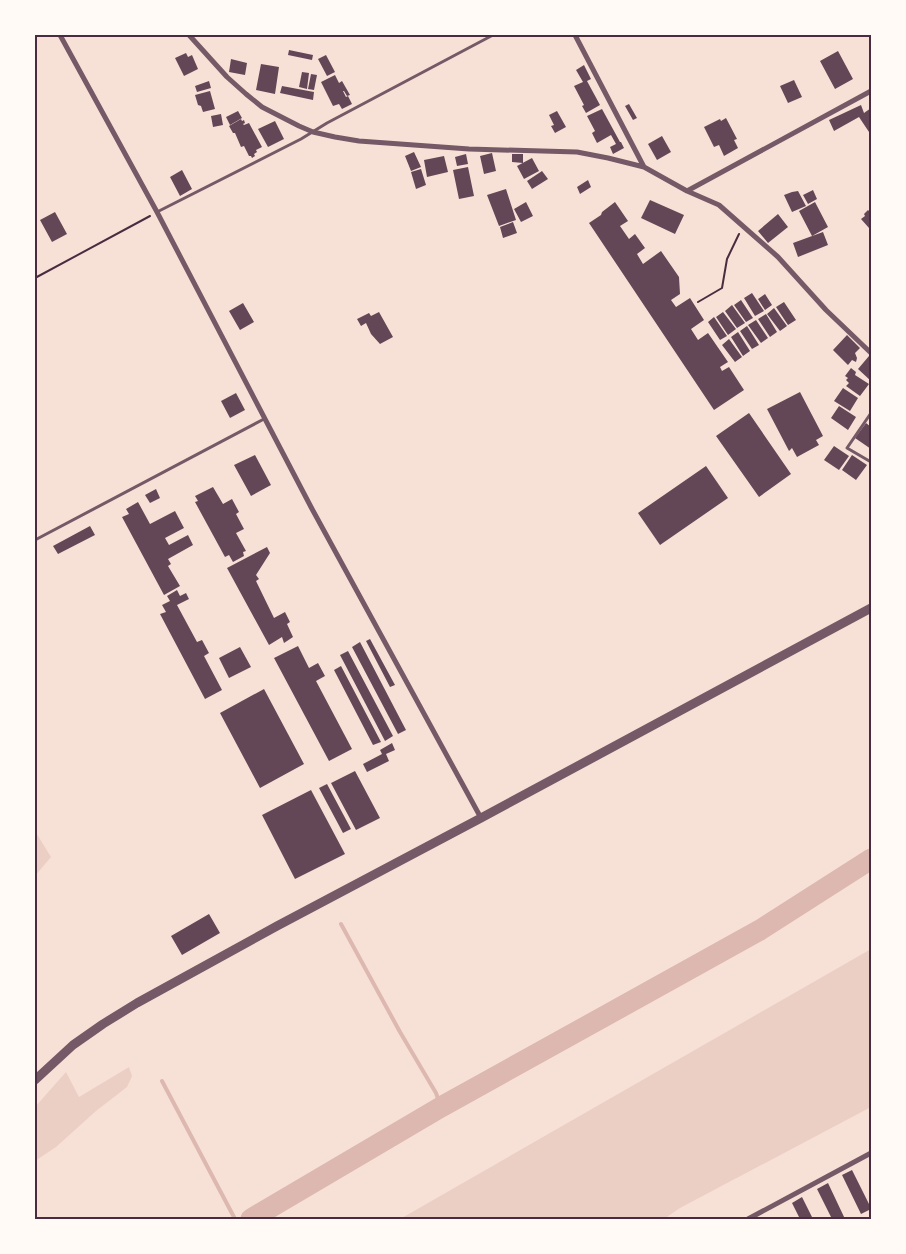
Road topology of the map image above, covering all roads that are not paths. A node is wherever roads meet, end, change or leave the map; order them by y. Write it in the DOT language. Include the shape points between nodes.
graph roads {
  1 [pos="60,35"];
  2 [pos="189,35"];
  3 [pos="493,35"];
  4 [pos="575,35"];
  5 [pos="871,91"];
  6 [pos="313,132"];
  7 [pos="644,167"];
  8 [pos="686,191"];
  9 [pos="157,212"];
  10 [pos="871,354"];
  11 [pos="871,413"];
  12 [pos="264,419"];
  13 [pos="871,462"];
  14 [pos="35,540"];
  15 [pos="871,608"];
  16 [pos="481,818"];
  17 [pos="35,1080"];
  18 [pos="871,1153"];
  19 [pos="748,1219"];
  1 -- 9 [label="street"];
  2 -- 6 [label="street" via="246,94 262,106"];
  3 -- 6 [label="lane"];
  4 -- 7 [label="street"];
  5 -- 8 [label="street"];
  6 -- 7 [label="street" via="359,141 577,152"];
  6 -- 9 [label="lane"];
  7 -- 8 [label="street"];
  8 -- 10 [label="street" via="719,205 743,226 778,257"];
  9 -- 12 [label="street"];
  11 -- 13 [label="lane" via="847,448"];
  12 -- 14 [label="lane"];
  12 -- 16 [label="street"];
  15 -- 16 [label="street"];
  16 -- 17 [label="street" via="137,1003 73,1045"];
  18 -- 19 [label="street"];
}
